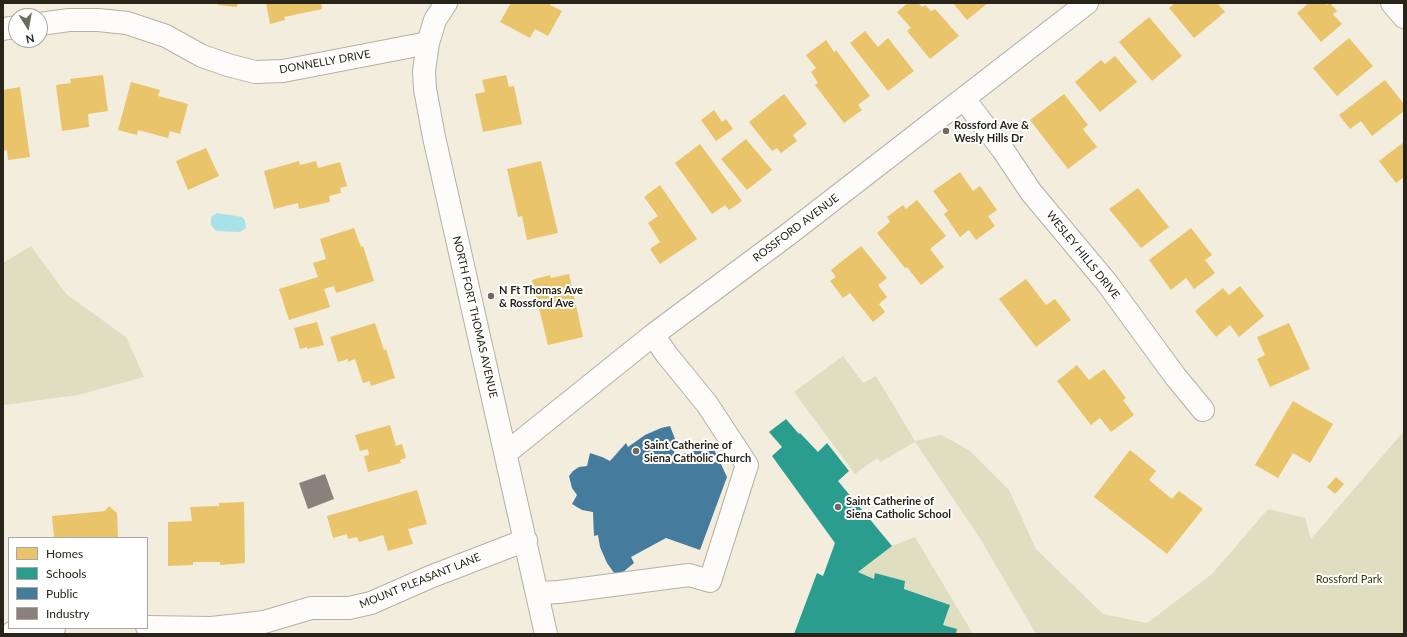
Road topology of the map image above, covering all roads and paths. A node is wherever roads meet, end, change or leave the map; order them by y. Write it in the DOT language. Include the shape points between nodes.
graph roads {
  1 [pos="446,3"];
  2 [pos="1087,3"];
  3 [pos="1392,3"];
  4 [pos="1404,17"];
  5 [pos="48,23"];
  6 [pos="428,43"];
  7 [pos="964,99"];
  8 [pos="653,335"];
  9 [pos="1202,410"];
  10 [pos="506,453"];
  11 [pos="526,540"];
  12 [pos="537,593"];
  13 [pos="148,627"];
  14 [pos="47,629"];
  15 [pos="12,634"];
  16 [pos="546,634"];
  1 -- 6 [label="street, NORTH FORT THOMAS AVENUE" via="435,20"];
  2 -- 7 [label="street, ROSSFORD AVENUE"];
  3 -- 4 [label="street"];
  5 -- 6 [label="street, DONNELLY DRIVE" via="76,20 127,22 166,36 202,56 254,72 283,71"];
  6 -- 10 [label="street, NORTH FORT THOMAS AVENUE" via="424,71 425,89"];
  7 -- 8 [label="street, ROSSFORD AVENUE"];
  7 -- 9 [label="street, WESLEY HILLS DRIVE" via="1031,192 1107,283"];
  8 -- 10 [label="street, ROSSFORD AVENUE"];
  8 -- 12 [label="street" via="706,404 747,465 710,580 689,575"];
  10 -- 11 [label="street, NORTH FORT THOMAS AVENUE"];
  11 -- 12 [label="street, NORTH FORT THOMAS AVENUE"];
  11 -- 13 [label="street, MOUNT PLEASANT LANE" via="371,603 349,608 310,608 264,622 239,625 211,628"];
  12 -- 16 [label="street, NORTH FORT THOMAS AVENUE"];
  14 -- 15 [label="street"];
}
